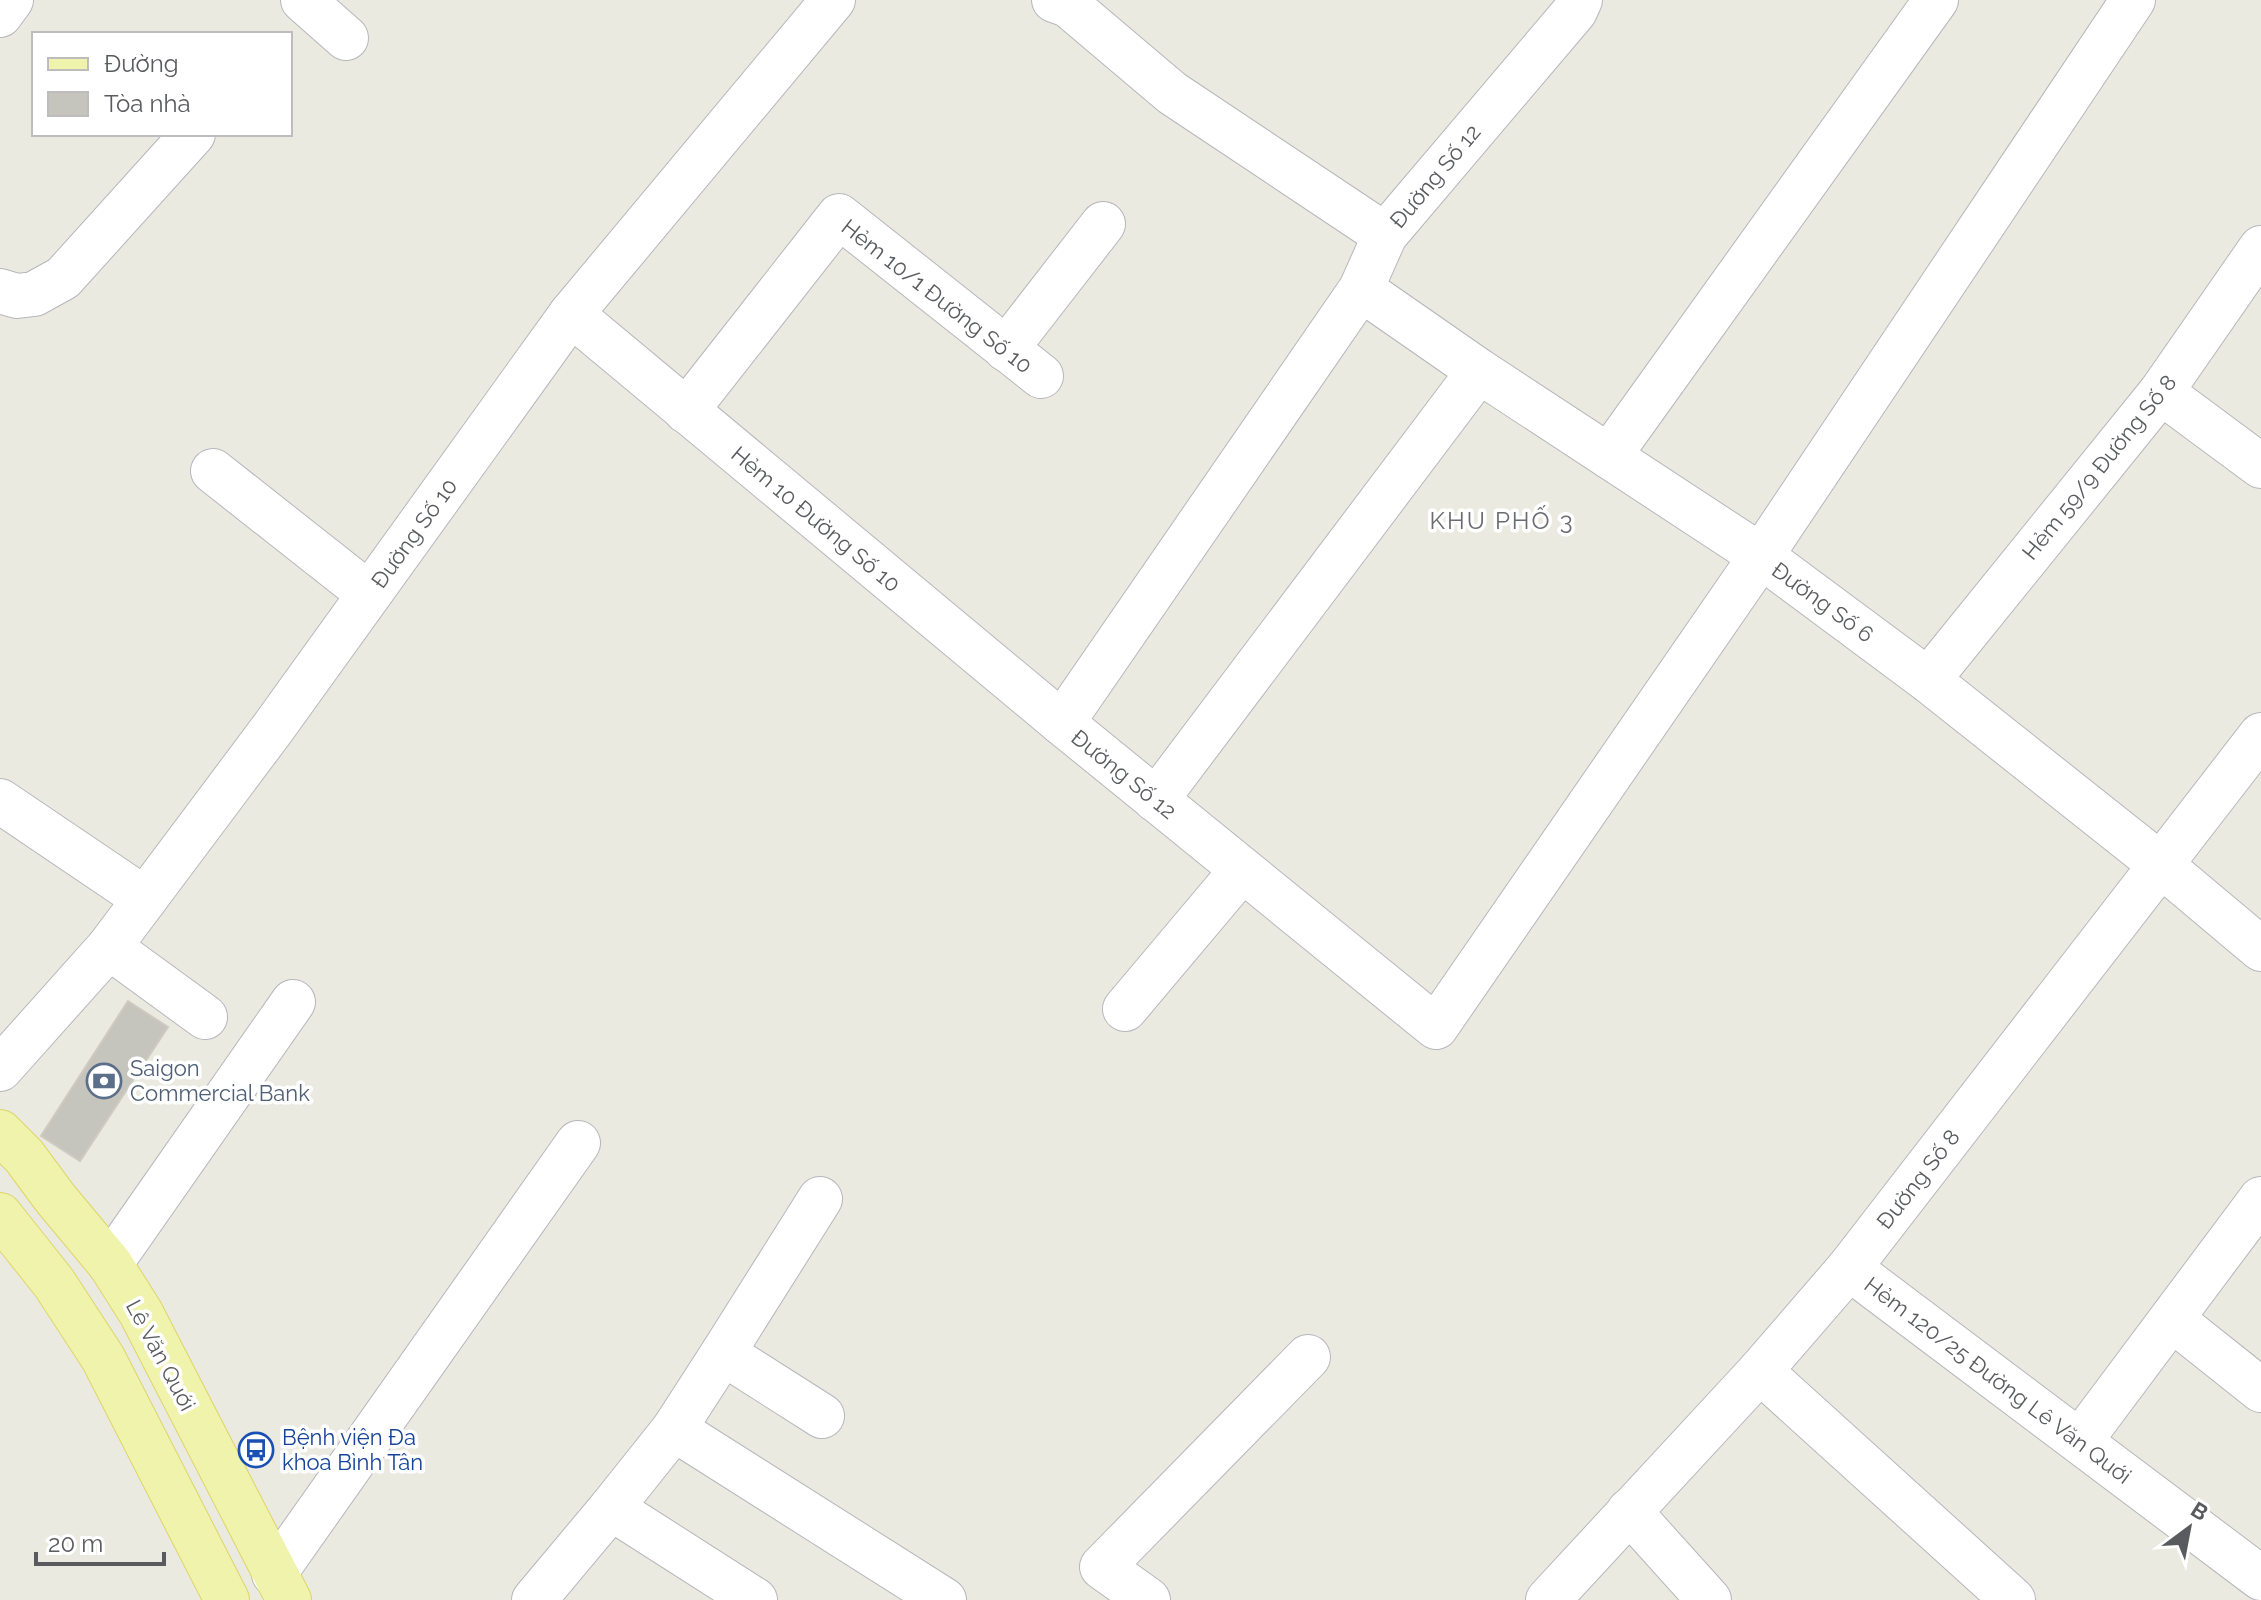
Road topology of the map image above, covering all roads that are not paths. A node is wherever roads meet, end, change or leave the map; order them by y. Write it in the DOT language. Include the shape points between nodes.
graph roads {
  1 [pos="11,0"];
  2 [pos="1054,0"];
  3 [pos="1580,0"];
  4 [pos="1936,0"];
  5 [pos="2133,0"];
  6 [pos="818,5"];
  7 [pos="299,13"];
  8 [pos="0,15"];
  9 [pos="346,38"];
  10 [pos="191,136"];
  11 [pos="1103,224"];
  12 [pos="1385,235"];
  13 [pos="2261,248"];
  14 [pos="1361,289"];
  15 [pos="0,291"];
  16 [pos="571,314"];
  17 [pos="1006,349"];
  18 [pos="1479,371"];
  19 [pos="1041,376"];
  20 [pos="2161,392"];
  21 [pos="686,411"];
  22 [pos="1609,456"];
  23 [pos="2261,466"];
  24 [pos="213,471"];
  25 [pos="1761,556"];
  26 [pos="369,594"];
  27 [pos="1928,680"];
  28 [pos="1062,723"];
  29 [pos="2261,735"];
  30 [pos="1156,800"];
  31 [pos="0,801"];
  32 [pos="2161,865"];
  33 [pos="1242,870"];
  34 [pos="145,899"];
  35 [pos="109,947"];
  36 [pos="2261,949"];
  37 [pos="293,1002"];
  38 [pos="1125,1009"];
  39 [pos="205,1017"];
  40 [pos="0,1069"];
  41 [pos="0,1132"];
  42 [pos="578,1143"];
  43 [pos="820,1199"];
  44 [pos="2261,1199"];
  45 [pos="0,1215"];
  46 [pos="110,1264"];
  47 [pos="1849,1268"];
  48 [pos="2173,1320"];
  49 [pos="723,1353"];
  50 [pos="1308,1357"];
  51 [pos="1760,1371"];
  52 [pos="2261,1390"];
  53 [pos="822,1416"];
  54 [pos="674,1429"];
  55 [pos="2080,1441"];
  56 [pos="611,1508"];
  57 [pos="1629,1511"];
  58 [pos="2261,1578"];
  59 [pos="281,1587"];
  60 [pos="227,1600"];
  61 [pos="534,1600"];
  62 [pos="755,1600"];
  63 [pos="944,1600"];
  64 [pos="1148,1600"];
  65 [pos="1548,1600"];
  66 [pos="1709,1600"];
  67 [pos="2013,1600"];
  1 -- 8 [label="street"];
  2 -- 12 [label="street" via="1068,5 1172,93"];
  3 -- 12 [label="street, Đường Số 12"];
  4 -- 22 [label="street"];
  5 -- 25 [label="street"];
  6 -- 16 [label="street, Đường Số 10"];
  7 -- 9 [label="street"];
  10 -- 15 [label="street" via="63,278 34,294"];
  11 -- 17 [label="street"];
  12 -- 14 [label="street, Đường Số 12"];
  13 -- 20 [label="street, Hẻm 59/9 Đường Số 8"];
  14 -- 18 [label="street, Đường Số 6"];
  14 -- 28 [label="street, Đường Số 12"];
  16 -- 21 [label="street, Hẻm 10 Đường Số 10"];
  16 -- 26 [label="street, Đường Số 10"];
  17 -- 19 [label="street, Hẻm 10/1 Đường Số 10"];
  17 -- 21 [label="street, Hẻm 10/1 Đường Số 10" via="839,216"];
  18 -- 22 [label="street, Đường Số 6"];
  18 -- 30 [label="street"];
  20 -- 23 [label="street"];
  20 -- 27 [label="street, Hẻm 59/9 Đường Số 8"];
  21 -- 28 [label="street, Hẻm 10 Đường Số 10"];
  22 -- 25 [label="street, Đường Số 6"];
  24 -- 26 [label="street"];
  25 -- 27 [label="street, Đường Số 6"];
  25 -- 33 [label="street, Đường Số 12" via="1436,1027"];
  26 -- 34 [label="street, Đường Số 10"];
  27 -- 32 [label="street, Đường Số 6"];
  28 -- 30 [label="street, Đường Số 12"];
  29 -- 32 [label="street, Đường Số 8"];
  30 -- 33 [label="street, Đường Số 12"];
  31 -- 34 [label="street"];
  32 -- 36 [label="street, Đường Số 6"];
  32 -- 47 [label="street, Đường Số 8"];
  33 -- 38 [label="street"];
  34 -- 35 [label="street, Đường Số 10"];
  35 -- 39 [label="street"];
  35 -- 40 [label="street, Đường Số 10"];
  37 -- 46 [label="street"];
  41 -- 46 [label="main road, Lê Văn Quới"];
  42 -- 59 [label="street"];
  43 -- 49 [label="street"];
  44 -- 48 [label="street"];
  45 -- 60 [label="main road" via="54,1283 103,1358"];
  46 -- 59 [label="main road, Lê Văn Quới" via="141,1313"];
  47 -- 51 [label="street, Đường Số 8"];
  47 -- 55 [label="street, Hẻm 120/25 Đường Lê Văn Quới"];
  48 -- 52 [label="street"];
  48 -- 55 [label="street"];
  49 -- 53 [label="street"];
  49 -- 54 [label="street"];
  50 -- 64 [label="street" via="1102,1567"];
  51 -- 57 [label="street, Đường Số 8"];
  51 -- 67 [label="street"];
  54 -- 56 [label="street"];
  54 -- 63 [label="street"];
  55 -- 58 [label="street, Hẻm 120/25 Đường Lê Văn Quới"];
  56 -- 61 [label="street"];
  56 -- 62 [label="street"];
  57 -- 65 [label="street, Đường Số 8"];
  57 -- 66 [label="street"];
}
